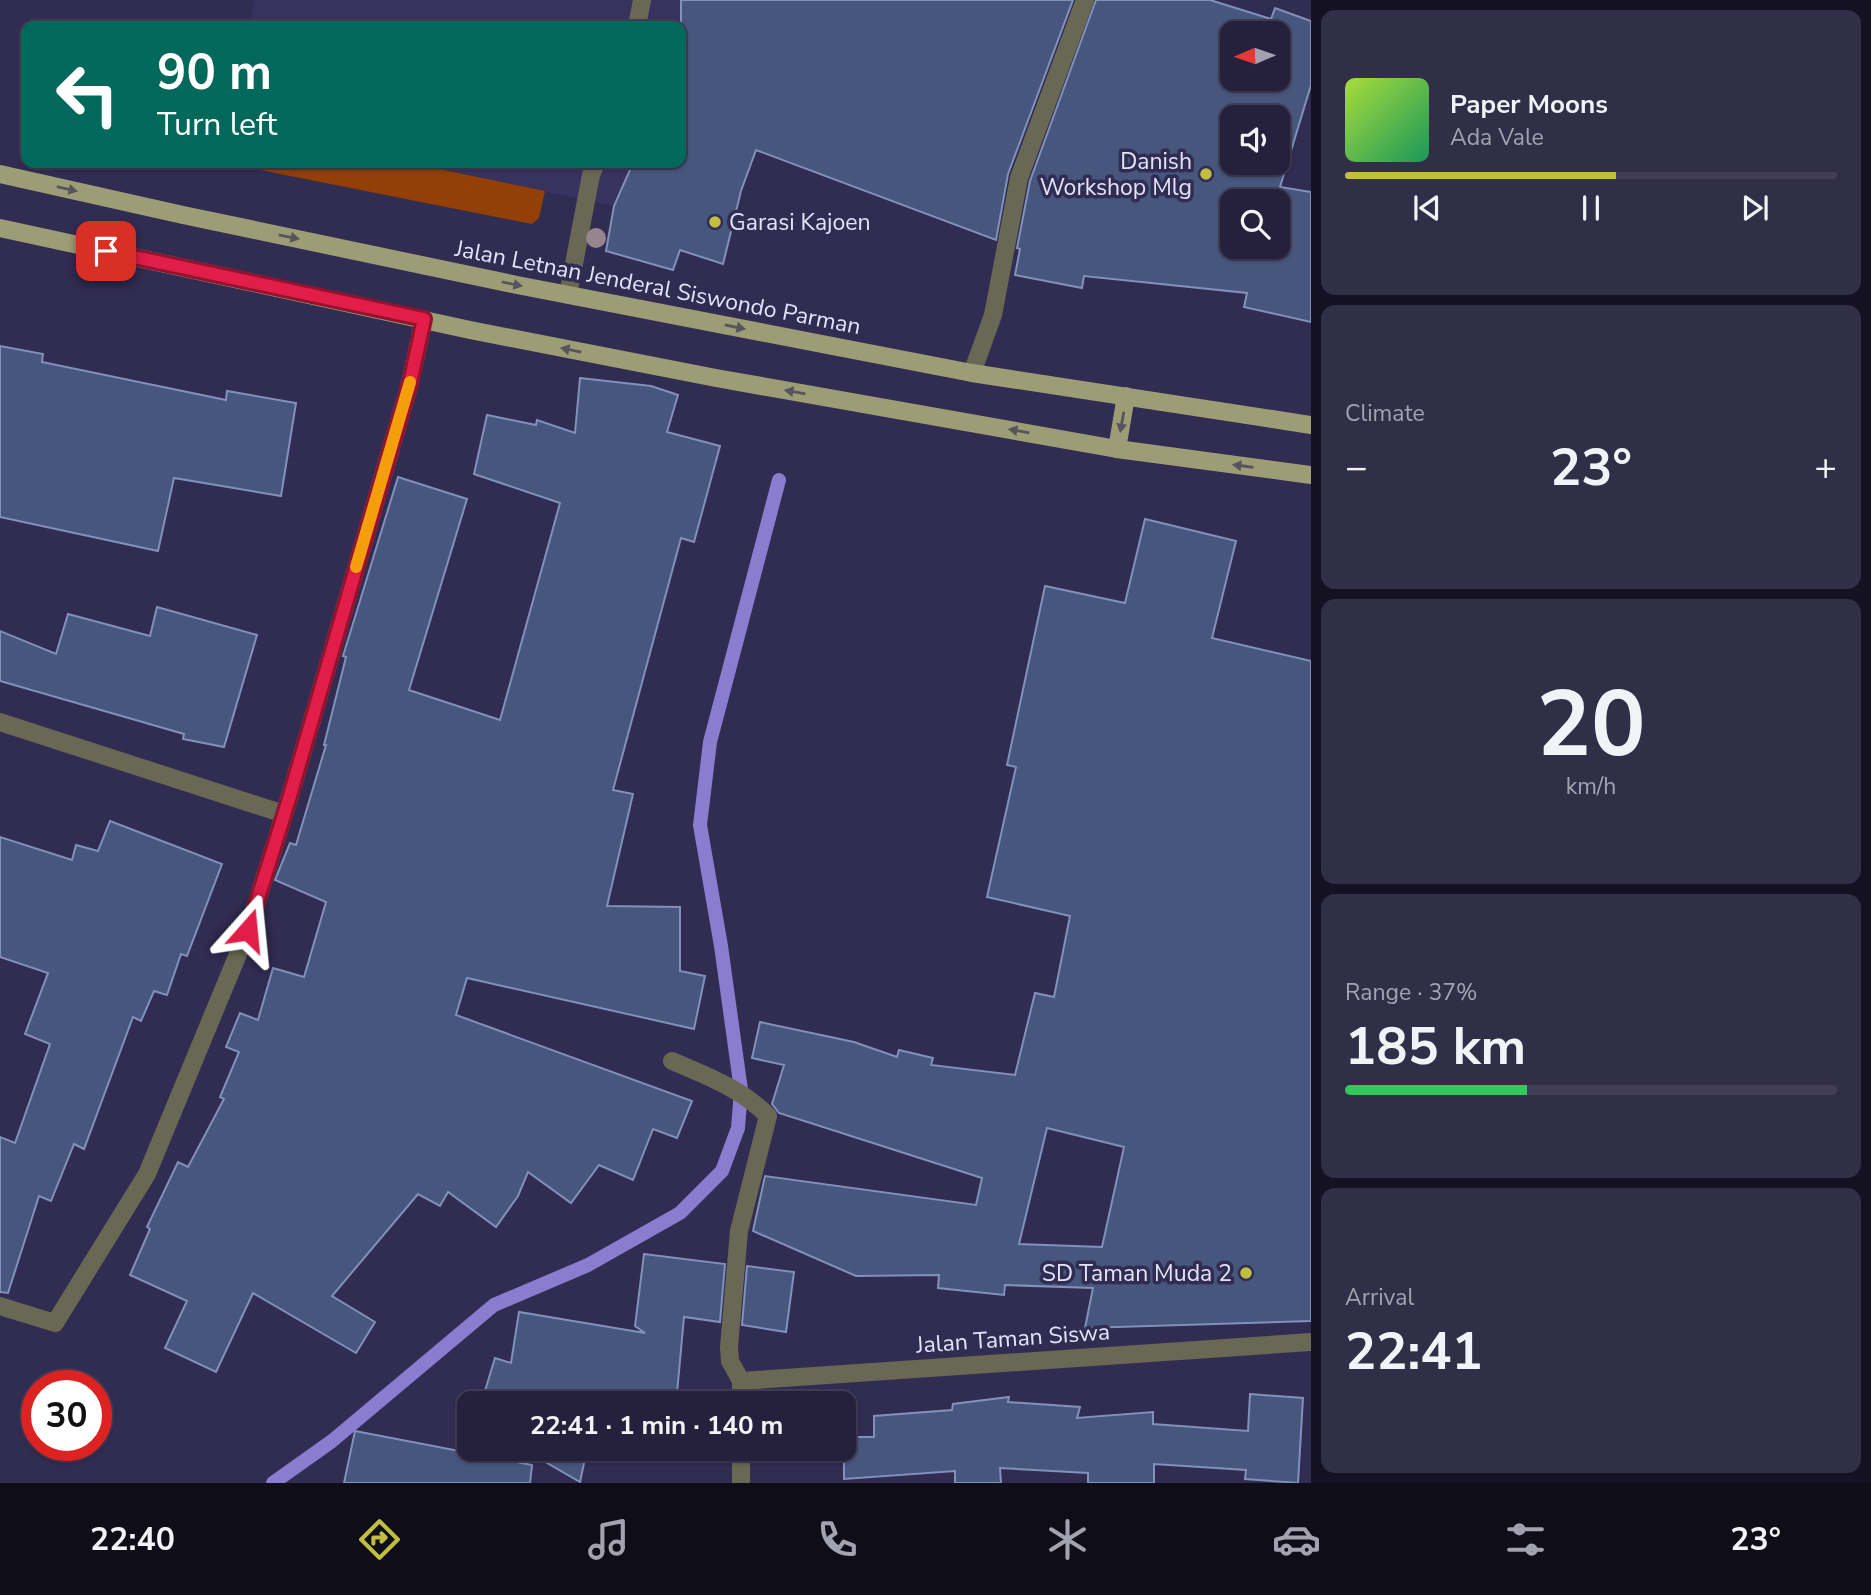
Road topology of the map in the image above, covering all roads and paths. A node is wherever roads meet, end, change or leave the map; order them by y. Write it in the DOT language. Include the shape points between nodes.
graph roads {
  1 [pos="642,0"];
  2 [pos="1085,0"];
  3 [pos="637,21"];
  4 [pos="594,168"];
  5 [pos="0,174"];
  6 [pos="0,228"];
  7 [pos="568,295"];
  8 [pos="424,319"];
  9 [pos="972,373"];
  10 [pos="1126,396"];
  11 [pos="1311,425"];
  12 [pos="1117,449"];
  13 [pos="1311,475"];
  14 [pos="0,722"];
  15 [pos="284,814"];
  16 [pos="672,1061"];
  17 [pos="0,1306"];
  18 [pos="1311,1342"];
  19 [pos="741,1381"];
  20 [pos="741,1391"];
  21 [pos="741,1461"];
  22 [pos="741,1483"];
  1 -- 3 [label="street"];
  2 -- 9 [label="street" via="1019,178 993,315"];
  4 -- 7 [label="street"];
  5 -- 7 [label="main road, Jalan Letnan Jenderal Siswondo Parman, one-way"];
  6 -- 8 [label="main road"];
  7 -- 9 [label="main road, Jalan Letnan Jenderal Siswondo Parman, one-way"];
  12 -- 8 [label="main road, one-way" via="716,378"];
  8 -- 15 [label="street" via="410,383"];
  9 -- 10 [label="main road, Jalan Letnan Jenderal Siswondo Parman"];
  10 -- 11 [label="main road, Jalan Letnan Jenderal Siswondo Parman"];
  10 -- 12 [label="main road, one-way"];
  13 -- 12 [label="main road, one-way"];
  14 -- 15 [label="street"];
  15 -- 17 [label="street" via="248,930 147,1174 55,1323"];
  16 -- 19 [label="street" via="721,1082 755,1102 768,1116 739,1231 729,1347 730,1362"];
  18 -- 19 [label="street, Jalan Taman Siswa"];
  19 -- 20 [label="street"];
  21 -- 22 [label="street"];
}
